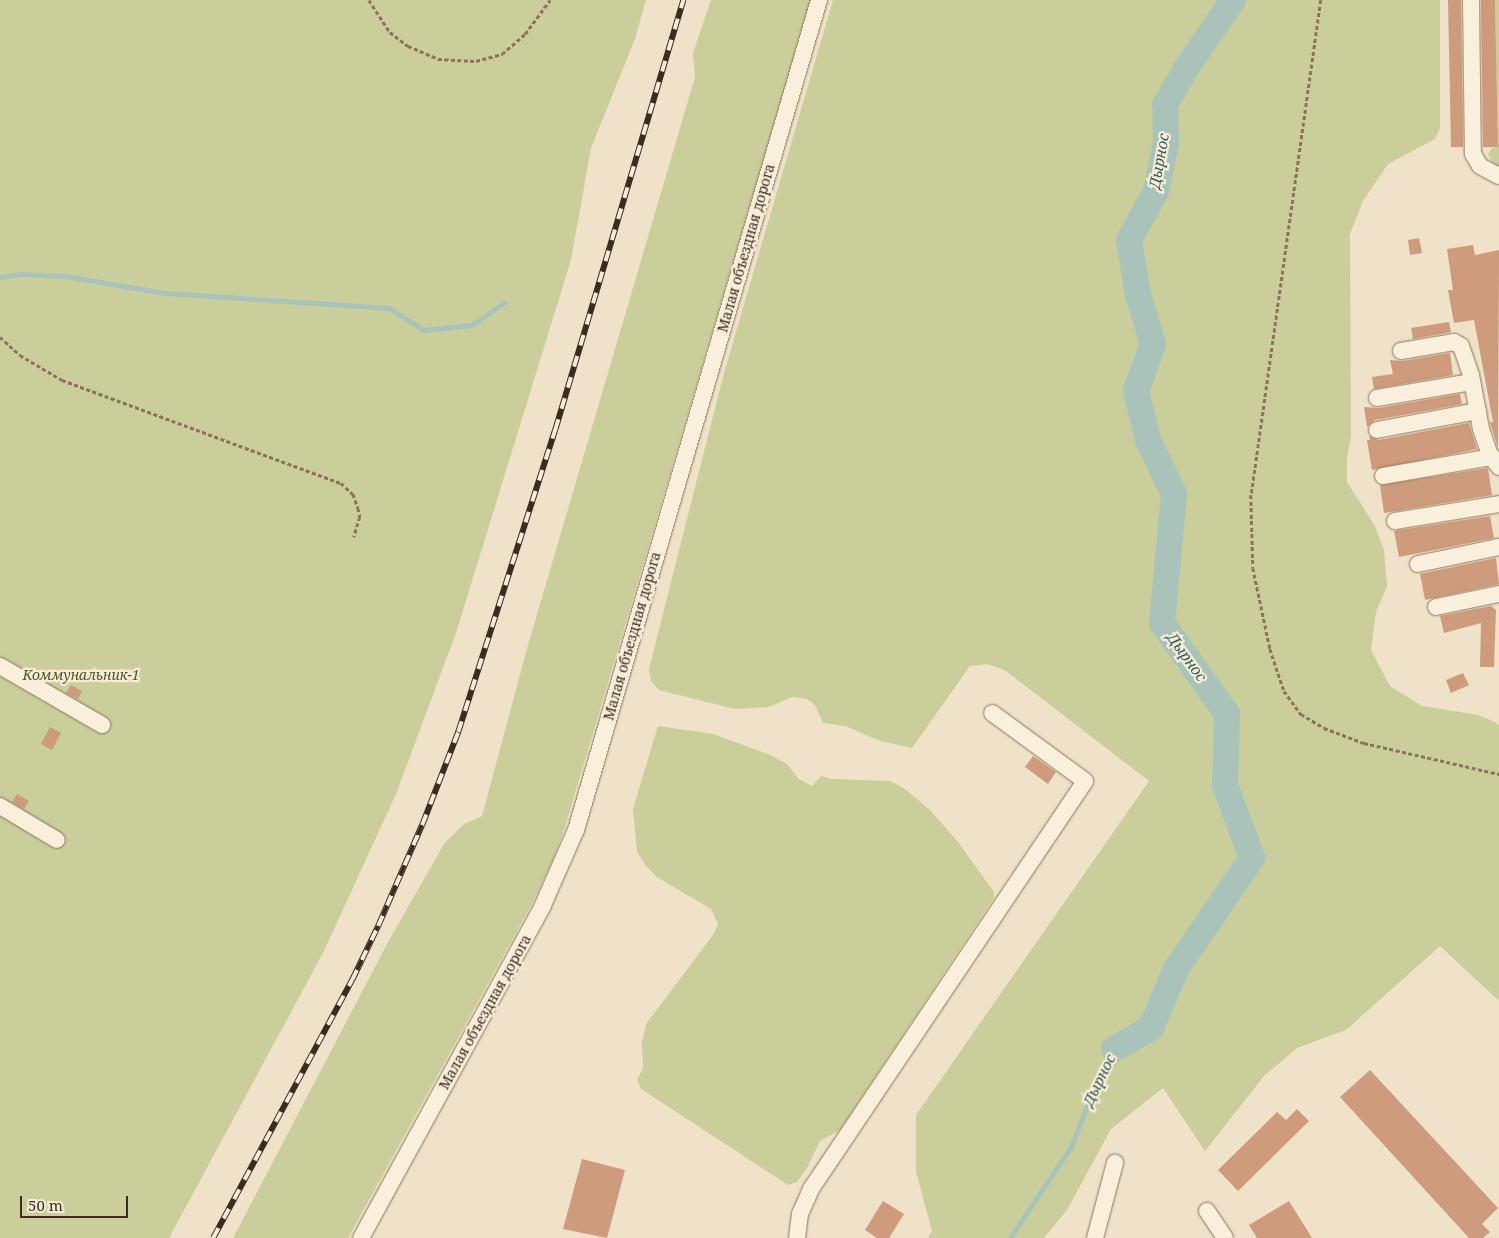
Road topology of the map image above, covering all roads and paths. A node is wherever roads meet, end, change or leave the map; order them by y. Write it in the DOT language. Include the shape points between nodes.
graph roads {
  1 [pos="369,0"];
  2 [pos="550,0"];
  3 [pos="819,0"];
  4 [pos="1321,0"];
  5 [pos="1470,0"];
  6 [pos="1499,176"];
  7 [pos="0,337"];
  8 [pos="1401,351"];
  9 [pos="1472,382"];
  10 [pos="1377,398"];
  11 [pos="1478,411"];
  12 [pos="1377,430"];
  13 [pos="1495,462"];
  14 [pos="1383,476"];
  15 [pos="1499,504"];
  16 [pos="1395,522"];
  17 [pos="354,537"];
  18 [pos="1499,547"];
  19 [pos="1418,564"];
  20 [pos="1499,594"];
  21 [pos="1436,607"];
  22 [pos="0,666"];
  23 [pos="992,713"];
  24 [pos="102,726"];
  25 [pos="1499,774"];
  26 [pos="0,806"];
  27 [pos="57,840"];
  28 [pos="1115,1163"];
  29 [pos="1207,1211"];
  30 [pos="361,1238"];
  31 [pos="797,1238"];
  32 [pos="1095,1238"];
  33 [pos="1225,1238"];
  1 -- 2 [label="path" via="390,32 408,46 438,58 476,61 502,54 525,34"];
  3 -- 30 [label="street, Малая объездная дорога" via="576,830 543,905"];
  4 -- 25 [label="path" via="1251,495 1253,568 1270,649 1284,691 1301,714 1324,728 1364,743"];
  5 -- 6 [label="street" via="1473,154 1480,166"];
  7 -- 17 [label="path" via="20,355 62,380 341,482 353,494 358,508 360,517"];
  8 -- 9 [label="street" via="1454,342 1465,353"];
  9 -- 10 [label="street"];
  9 -- 11 [label="street"];
  11 -- 12 [label="street"];
  11 -- 13 [label="street"];
  13 -- 14 [label="street"];
  15 -- 16 [label="street"];
  18 -- 19 [label="street"];
  20 -- 21 [label="street"];
  22 -- 24 [label="street"];
  23 -- 31 [label="street" via="1085,781 812,1189 800,1214"];
  26 -- 27 [label="street"];
  28 -- 32 [label="street"];
  29 -- 33 [label="street"];
}
